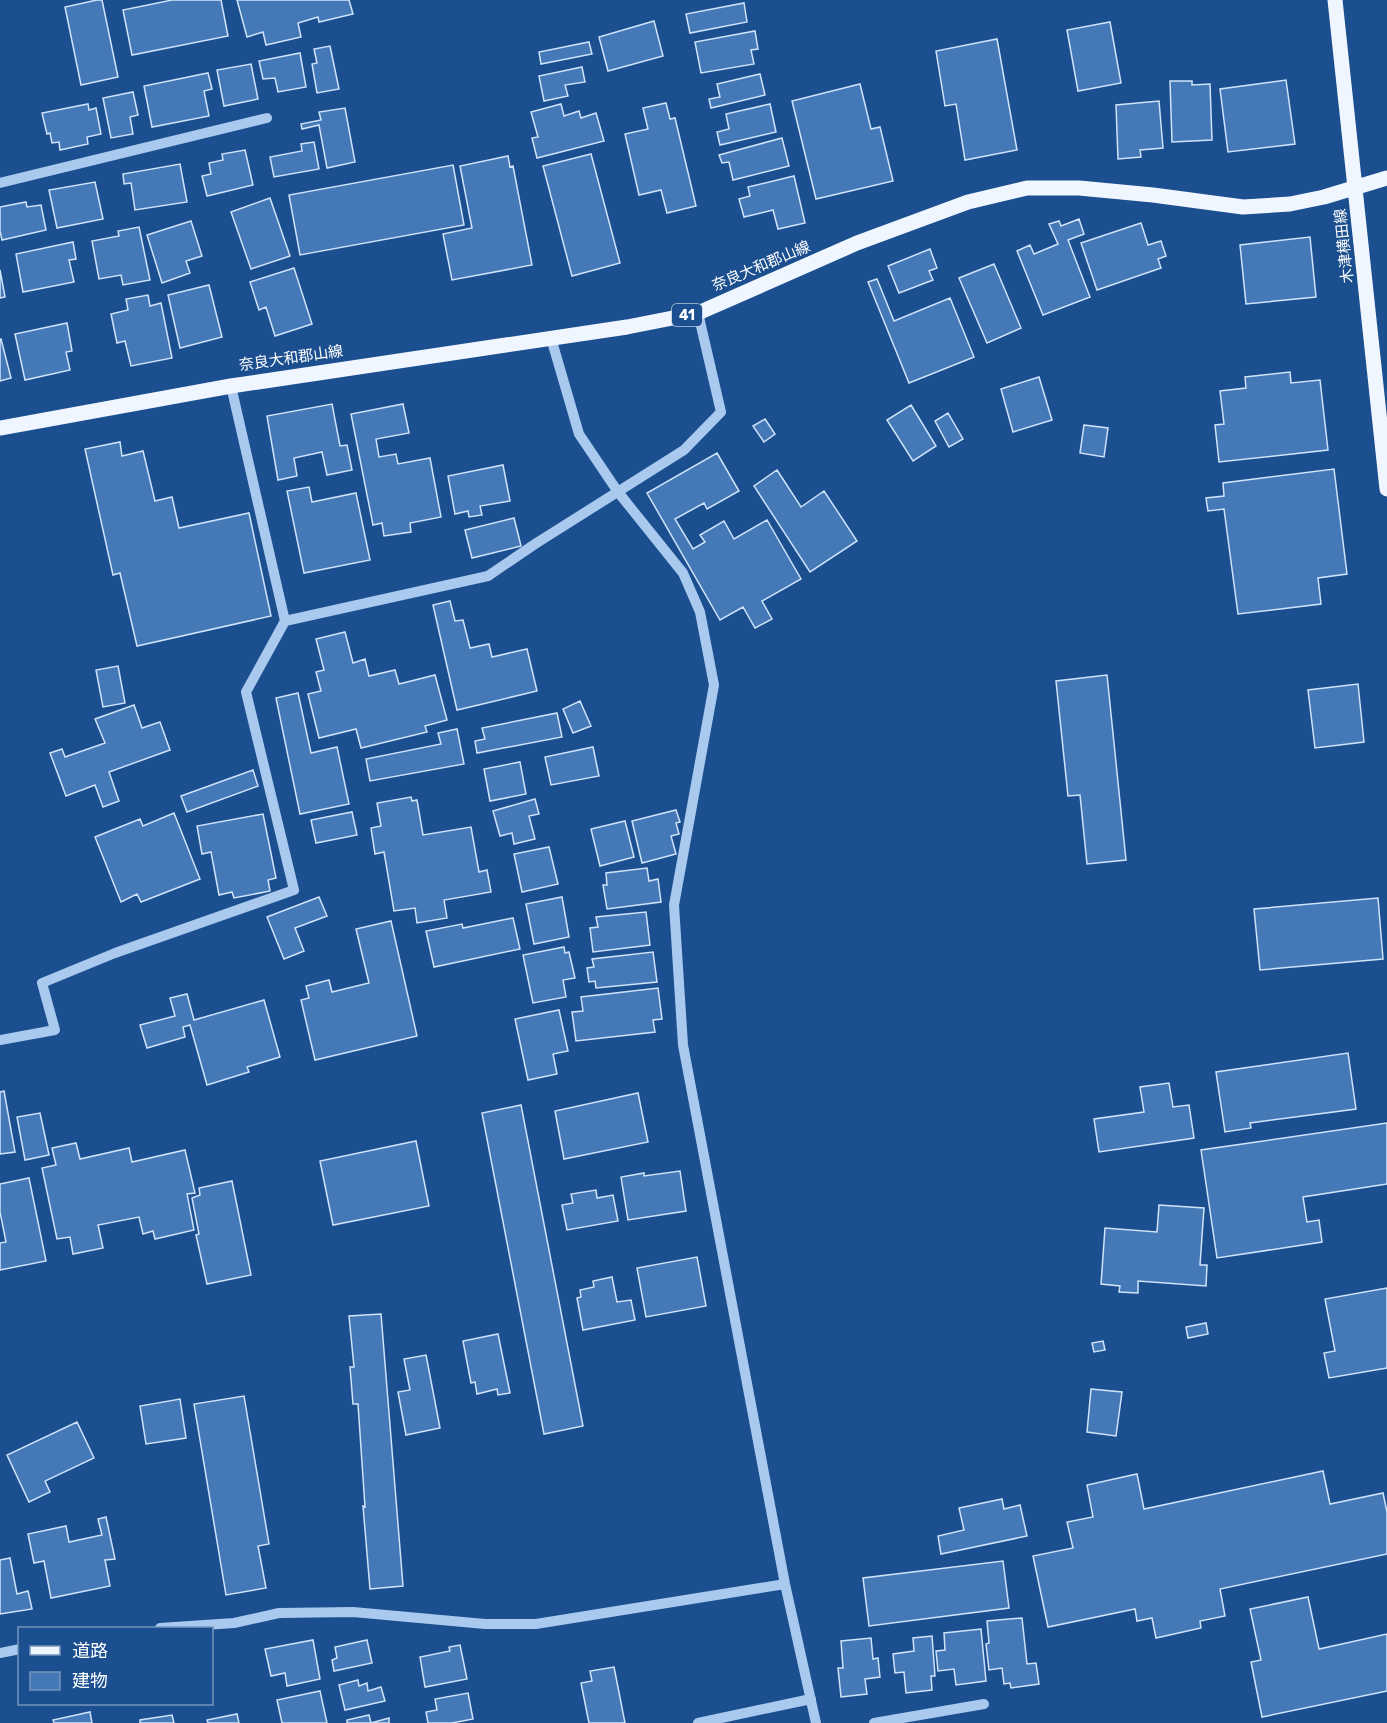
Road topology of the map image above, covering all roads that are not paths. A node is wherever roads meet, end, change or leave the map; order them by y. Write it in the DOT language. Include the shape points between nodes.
graph roads {
  1 [pos="1335,0"];
  2 [pos="267,118"];
  3 [pos="1387,178"];
  4 [pos="0,183"];
  5 [pos="1356,187"];
  6 [pos="698,313"];
  7 [pos="551,338"];
  8 [pos="231,386"];
  9 [pos="0,428"];
  10 [pos="1387,489"];
  11 [pos="618,492"];
  12 [pos="285,621"];
  13 [pos="0,1040"];
  14 [pos="785,1584"];
  15 [pos="185,1627"];
  16 [pos="18,1649"];
  17 [pos="0,1653"];
  18 [pos="811,1699"];
  19 [pos="984,1704"];
  20 [pos="698,1723"];
  21 [pos="816,1723"];
  22 [pos="874,1723"];
  1 -- 5 [label="main road, 木津横田線"];
  2 -- 4 [label="street"];
  3 -- 5 [label="main road, 奈良大和郡山線 / 41"];
  5 -- 6 [label="main road, 奈良大和郡山線 / 41" via="1290,204 1243,207 1079,188 1027,188 968,202 857,243"];
  5 -- 10 [label="main road, 木津横田線"];
  6 -- 7 [label="main road, 奈良大和郡山線 / 41"];
  6 -- 11 [label="street" via="721,412 684,450"];
  7 -- 8 [label="main road, 奈良大和郡山線 / 41"];
  7 -- 11 [label="street" via="579,434"];
  8 -- 9 [label="main road, 奈良大和郡山線 / 41"];
  8 -- 12 [label="street"];
  11 -- 12 [label="street" via="488,576"];
  11 -- 14 [label="street" via="683,573 700,612 714,685 674,905 683,1045"];
  12 -- 13 [label="street" via="246,692 294,890 42,983 54,1030"];
  14 -- 15 [label="street" via="536,1624 485,1624 352,1612 279,1613 234,1623"];
  14 -- 18 [label="street"];
  16 -- 17 [label="street"];
  18 -- 20 [label="street"];
  18 -- 21 [label="street"];
  19 -- 22 [label="street"];
}
